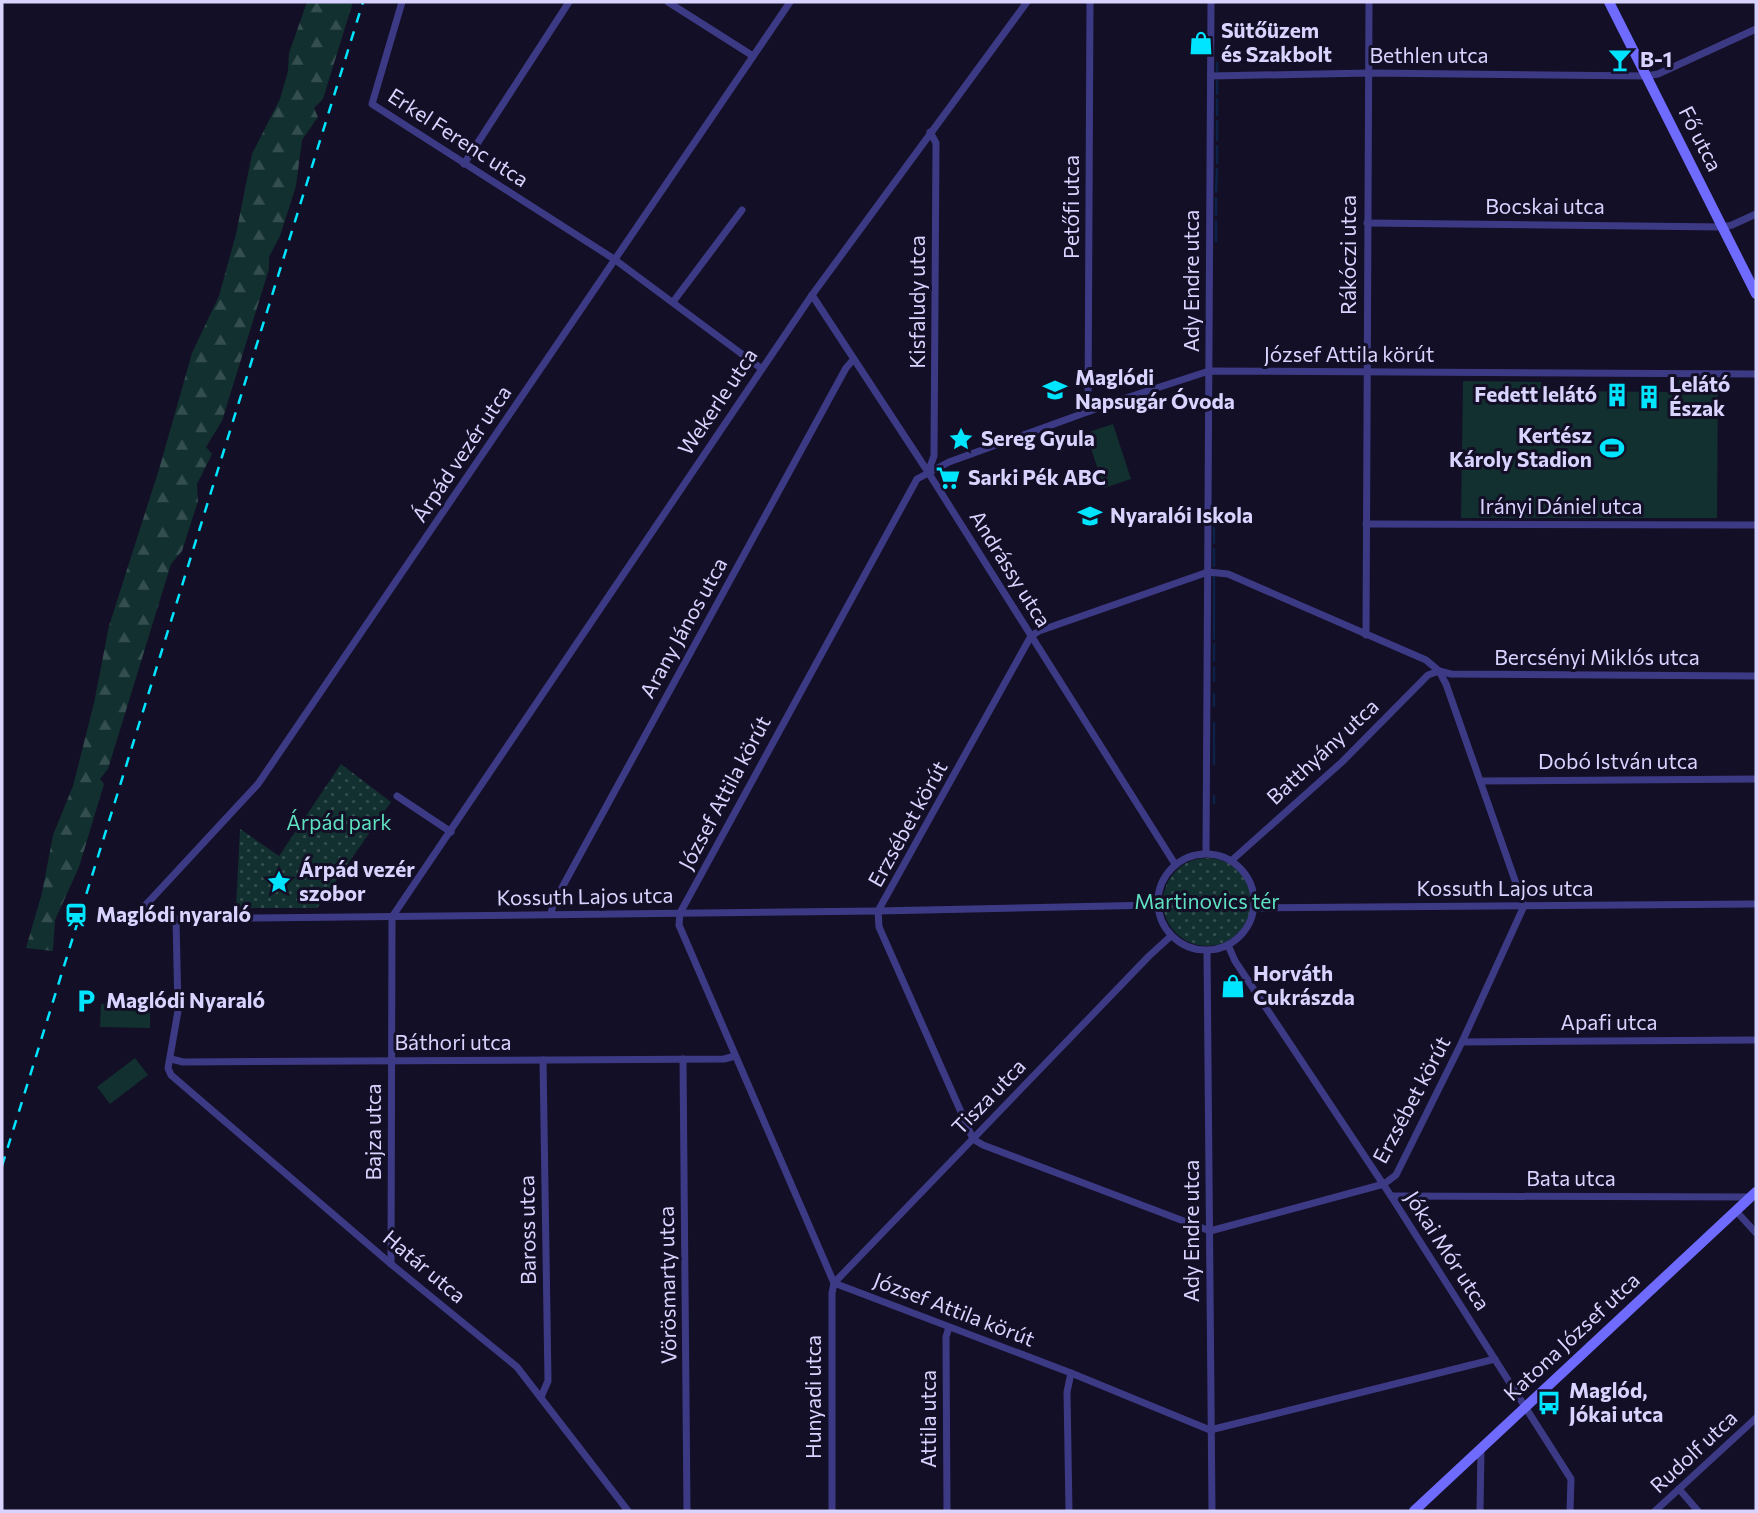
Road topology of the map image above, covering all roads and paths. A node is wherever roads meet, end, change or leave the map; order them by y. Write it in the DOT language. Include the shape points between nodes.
graph roads {
  1 [pos="401,2"];
  2 [pos="569,2"];
  3 [pos="668,2"];
  4 [pos="790,2"];
  5 [pos="1027,2"];
  6 [pos="1090,2"];
  7 [pos="1211,2"];
  8 [pos="1369,2"];
  9 [pos="1609,2"];
  10 [pos="1756,29"];
  11 [pos="752,56"];
  12 [pos="1369,74"];
  13 [pos="1211,76"];
  14 [pos="1646,76"];
  15 [pos="930,132"];
  16 [pos="464,164"];
  17 [pos="742,210"];
  18 [pos="1756,214"];
  19 [pos="1367,223"];
  20 [pos="1723,227"];
  21 [pos="614,259"];
  22 [pos="1756,294"];
  23 [pos="812,295"];
  24 [pos="673,302"];
  25 [pos="853,360"];
  26 [pos="762,369"];
  27 [pos="1209,371"];
  28 [pos="1366,372"];
  29 [pos="1756,374"];
  30 [pos="1088,411"];
  31 [pos="928,472"];
  32 [pos="1366,524"];
  33 [pos="1756,525"];
  34 [pos="1208,572"];
  35 [pos="1366,635"];
  36 [pos="1031,636"];
  37 [pos="1439,671"];
  38 [pos="1756,676"];
  39 [pos="1756,779"];
  40 [pos="1480,781"];
  41 [pos="397,796"];
  42 [pos="451,832"];
  43 [pos="1206,853"];
  44 [pos="1231,861"];
  45 [pos="1175,864"];
  46 [pos="1756,904"];
  47 [pos="1157,905"];
  48 [pos="1524,906"];
  49 [pos="1254,908"];
  50 [pos="142,909"];
  51 [pos="878,911"];
  52 [pos="680,913"];
  53 [pos="551,914"];
  54 [pos="392,917"];
  55 [pos="176,919"];
  56 [pos="1171,936"];
  57 [pos="1228,945"];
  58 [pos="1207,951"];
  59 [pos="1756,1040"];
  60 [pos="1462,1042"];
  61 [pos="735,1056"];
  62 [pos="171,1059"];
  63 [pos="683,1059"];
  64 [pos="543,1060"];
  65 [pos="391,1061"];
  66 [pos="973,1139"];
  67 [pos="1384,1184"];
  68 [pos="1753,1195"];
  69 [pos="1391,1196"];
  70 [pos="1736,1210"];
  71 [pos="1210,1231"];
  72 [pos="1756,1233"];
  73 [pos="391,1264"];
  74 [pos="834,1283"];
  75 [pos="949,1326"];
  76 [pos="1495,1359"];
  77 [pos="1071,1373"];
  78 [pos="541,1397"];
  79 [pos="1526,1406"];
  80 [pos="1756,1418"];
  81 [pos="1210,1430"];
  82 [pos="1481,1448"];
  83 [pos="1679,1489"];
  84 [pos="628,1511"];
  85 [pos="687,1511"];
  86 [pos="832,1511"];
  87 [pos="947,1511"];
  88 [pos="1069,1511"];
  89 [pos="1212,1511"];
  90 [pos="1414,1511"];
  91 [pos="1480,1511"];
  92 [pos="1570,1511"];
  93 [pos="1655,1511"];
  94 [pos="1698,1511"];
  1 -- 16 [label="street, Erkel Ferenc utca" via="372,104"];
  2 -- 16 [label="street"];
  3 -- 11 [label="street"];
  4 -- 11 [label="street, Árpád vezér utca"];
  5 -- 15 [label="street, Wekerle utca"];
  6 -- 30 [label="street, Petőfi utca"];
  7 -- 13 [label="street, Ady Endre utca"];
  8 -- 12 [label="street, Rákóczi utca"];
  9 -- 14 [label="main road, Fő utca"];
  10 -- 14 [label="street, Bethlen utca"];
  11 -- 21 [label="street, Árpád vezér utca"];
  12 -- 13 [label="street, Bethlen utca"];
  12 -- 14 [label="street, Bethlen utca"];
  12 -- 19 [label="street, Rákóczi utca"];
  13 -- 27 [label="street, Ady Endre utca"];
  14 -- 20 [label="main road, Fő utca"];
  15 -- 23 [label="street, Wekerle utca"];
  15 -- 31 [label="street, Kisfaludy utca" via="936,143 935,385 934,456"];
  16 -- 21 [label="street, Erkel Ferenc utca"];
  17 -- 24 [label="street"];
  18 -- 20 [label="street"];
  19 -- 20 [label="street, Bocskai utca"];
  19 -- 28 [label="street, Rákóczi utca"];
  20 -- 22 [label="main road, Fő utca"];
  21 -- 24 [label="street, Erkel Ferenc utca"];
  21 -- 50 [label="street, Árpád vezér utca" via="258,784"];
  23 -- 25 [label="street, Andrássy utca"];
  23 -- 26 [label="street, Wekerle utca"];
  24 -- 26 [label="street, Erkel Ferenc utca"];
  25 -- 31 [label="street, Andrássy utca"];
  25 -- 53 [label="street, Arany János utca" via="559,892"];
  26 -- 42 [label="street, Wekerle utca"];
  27 -- 28 [label="street, József Attila körút"];
  27 -- 30 [label="street, József Attila körút"];
  27 -- 34 [label="street, Ady Endre utca"];
  28 -- 29 [label="street, József Attila körút"];
  28 -- 32 [label="street, Rákóczi utca"];
  30 -- 31 [label="street, József Attila körút"];
  31 -- 36 [label="street, Andrássy utca"];
  31 -- 52 [label="street, József Attila körút" via="917,479"];
  32 -- 33 [label="street, Irányi Dániel utca"];
  32 -- 35 [label="street, Rákóczi utca"];
  34 -- 35 [label="street" via="1228,574"];
  34 -- 36 [label="street"];
  34 -- 43 [label="street, Ady Endre utca"];
  35 -- 37 [label="street" via="1426,660"];
  36 -- 45 [label="street, Andrássy utca"];
  36 -- 51 [label="street, Erzsébet körút"];
  37 -- 38 [label="street, Bercsényi Miklós utca"];
  37 -- 40 [label="street"];
  37 -- 44 [label="street, Batthyány utca" via="1428,675 1342,762"];
  39 -- 40 [label="street, Dobó István utca"];
  40 -- 48 [label="street"];
  41 -- 42 [label="street"];
  42 -- 54 [label="street, Wekerle utca"];
  43 -- 44 [label="street"];
  43 -- 45 [label="street"];
  44 -- 49 [label="street" via="1249,881"];
  45 -- 47 [label="street" via="1165,876"];
  46 -- 48 [label="street, Kossuth Lajos utca"];
  47 -- 51 [label="street, Kossuth Lajos utca"];
  47 -- 56 [label="street"];
  48 -- 49 [label="street, Kossuth Lajos utca"];
  48 -- 60 [label="street, Erzsébet körút"];
  49 -- 57 [label="street" via="1241,936"];
  50 -- 55 [label="street, Kossuth Lajos utca" via="151,916"];
  51 -- 52 [label="street, Kossuth Lajos utca"];
  51 -- 66 [label="street, Erzsébet körút" via="879,927"];
  52 -- 53 [label="street, Kossuth Lajos utca"];
  52 -- 61 [label="street" via="679,925"];
  53 -- 54 [label="street, Kossuth Lajos utca"];
  54 -- 55 [label="street, Kossuth Lajos utca"];
  54 -- 65 [label="street, Bajza utca"];
  55 -- 62 [label="street" via="178,1011"];
  56 -- 58 [label="street" via="1181,944"];
  56 -- 66 [label="street, Tisza utca"];
  57 -- 58 [label="street"];
  57 -- 67 [label="street, Jókai Mór utca"];
  58 -- 71 [label="street, Ady Endre utca"];
  59 -- 60 [label="street, Apafi utca"];
  60 -- 67 [label="street, Erzsébet körút" via="1396,1175"];
  61 -- 63 [label="street, Báthori utca"];
  61 -- 74 [label="street"];
  62 -- 65 [label="street, Báthori utca"];
  62 -- 73 [label="street, Határ utca" via="171,1075"];
  63 -- 64 [label="street, Báthori utca"];
  63 -- 85 [label="street, Vörösmarty utca"];
  64 -- 65 [label="street, Báthori utca"];
  64 -- 78 [label="street, Baross utca" via="548,1381"];
  65 -- 73 [label="street, Bajza utca"];
  66 -- 71 [label="street"];
  66 -- 74 [label="street, Tisza utca"];
  67 -- 69 [label="street, Jókai Mór utca"];
  67 -- 71 [label="street, Erzsébet körút"];
  68 -- 69 [label="street, Bata utca"];
  68 -- 70 [label="main road, Katona József utca"];
  69 -- 76 [label="street, Jókai Mór utca"];
  70 -- 72 [label="street"];
  70 -- 79 [label="main road, Katona József utca"];
  71 -- 81 [label="street, Ady Endre utca"];
  73 -- 78 [label="street, Határ utca" via="517,1367"];
  74 -- 75 [label="street, József Attila körút"];
  74 -- 86 [label="street, Hunyadi utca"];
  75 -- 77 [label="street, József Attila körút"];
  75 -- 87 [label="street, Attila utca"];
  76 -- 79 [label="street, Jókai Mór utca"];
  76 -- 81 [label="street"];
  77 -- 81 [label="street, József Attila körút"];
  77 -- 88 [label="street" via="1067,1392"];
  78 -- 84 [label="street, Határ utca"];
  79 -- 82 [label="main road, Katona József utca"];
  79 -- 92 [label="street, Jókai Mór utca" via="1571,1479"];
  80 -- 83 [label="street, Rudolf utca"];
  81 -- 89 [label="street, Ady Endre utca"];
  82 -- 90 [label="main road, Katona József utca"];
  82 -- 91 [label="street"];
  83 -- 93 [label="street, Rudolf utca"];
  83 -- 94 [label="street"];
}
